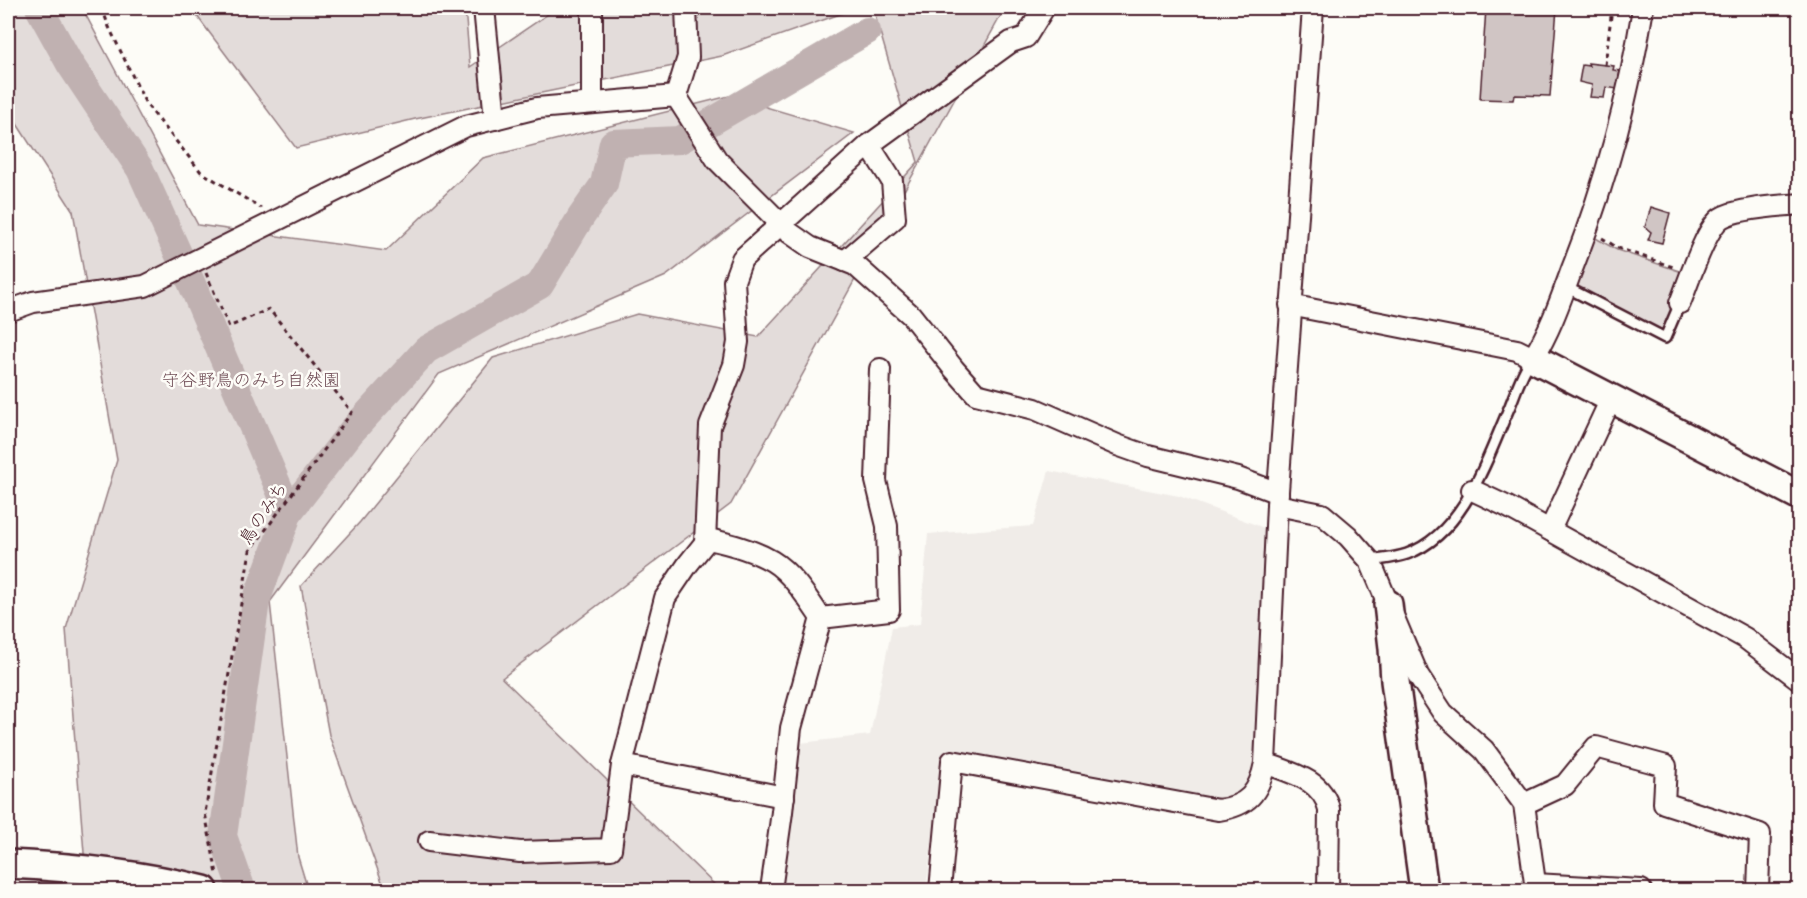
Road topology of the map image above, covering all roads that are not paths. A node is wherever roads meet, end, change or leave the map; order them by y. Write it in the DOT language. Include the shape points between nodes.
graph roads {
  1 [pos="484,8"];
  2 [pos="592,8"];
  3 [pos="686,8"];
  4 [pos="1044,8"];
  5 [pos="1313,8"];
  6 [pos="1643,8"];
  7 [pos="676,96"];
  8 [pos="592,103"];
  9 [pos="495,119"];
  10 [pos="869,145"];
  11 [pos="1800,204"];
  12 [pos="783,223"];
  13 [pos="845,261"];
  14 [pos="1566,287"];
  15 [pos="1680,303"];
  16 [pos="1290,305"];
  17 [pos="8,311"];
  18 [pos="1533,358"];
  19 [pos="880,369"];
  20 [pos="1611,399"];
  21 [pos="1472,490"];
  22 [pos="1800,496"];
  23 [pos="1277,499"];
  24 [pos="1550,530"];
  25 [pos="705,542"];
  26 [pos="1370,561"];
  27 [pos="1388,604"];
  28 [pos="821,618"];
  29 [pos="1800,680"];
  30 [pos="1265,763"];
  31 [pos="622,765"];
  32 [pos="784,796"];
  33 [pos="1524,804"];
  34 [pos="429,841"];
  35 [pos="8,864"];
  36 [pos="211,885"];
  37 [pos="1535,887"];
  38 [pos="771,891"];
  39 [pos="940,891"];
  40 [pos="1328,891"];
  41 [pos="1424,891"];
  42 [pos="1641,891"];
  43 [pos="1758,891"];
  1 -- 9 [label="street"];
  2 -- 8 [label="street"];
  3 -- 7 [label="street" via="688,57"];
  4 -- 10 [label="street" via="1026,37 1011,42"];
  5 -- 16 [label="street"];
  6 -- 14 [label="street" via="1616,137"];
  7 -- 8 [label="street"];
  7 -- 12 [label="street" via="717,160"];
  8 -- 9 [label="street" via="537,108"];
  9 -- 17 [label="street" via="466,126 145,286 33,302"];
  10 -- 12 [label="street"];
  10 -- 13 [label="street" via="892,181 895,218"];
  11 -- 15 [label="street" via="1734,213 1720,219 1709,232"];
  12 -- 13 [label="street" via="810,247"];
  12 -- 25 [label="street" via="747,253 734,281 738,342 734,365 710,426"];
  13 -- 23 [label="street" via="855,265 911,315 976,394 1035,409 1148,456 1238,478"];
  14 -- 15 [label="lane" via="1665,338"];
  14 -- 18 [label="street"];
  16 -- 18 [label="street" via="1516,350"];
  16 -- 23 [label="street"];
  18 -- 20 [label="street"];
  18 -- 21 [label="lane"];
  19 -- 28 [label="street" via="876,481 887,526 889,610"];
  20 -- 22 [label="street"];
  20 -- 24 [label="street"];
  21 -- 24 [label="street"];
  21 -- 26 [label="lane" via="1457,513 1424,545 1407,554"];
  23 -- 26 [label="street" via="1322,514"];
  23 -- 30 [label="street"];
  24 -- 29 [label="street" via="1745,638"];
  25 -- 28 [label="street" via="724,543 772,561 800,587"];
  25 -- 31 [label="street" via="665,598"];
  26 -- 27 [label="street"];
  27 -- 33 [label="street" via="1418,675 1443,713 1484,750"];
  27 -- 41 [label="street"];
  28 -- 32 [label="street" via="791,728"];
  30 -- 39 [label="street" via="1251,797 1233,808 1218,810 952,762"];
  30 -- 40 [label="street" via="1308,780 1319,787 1327,800"];
  31 -- 32 [label="street"];
  31 -- 34 [label="street" via="611,849 520,852"];
  32 -- 38 [label="street"];
  33 -- 37 [label="street"];
  33 -- 43 [label="street" via="1564,785 1596,747 1666,766 1664,803 1760,834"];
  35 -- 36 [label="street" via="60,866"];
  37 -- 42 [label="street"];
}
